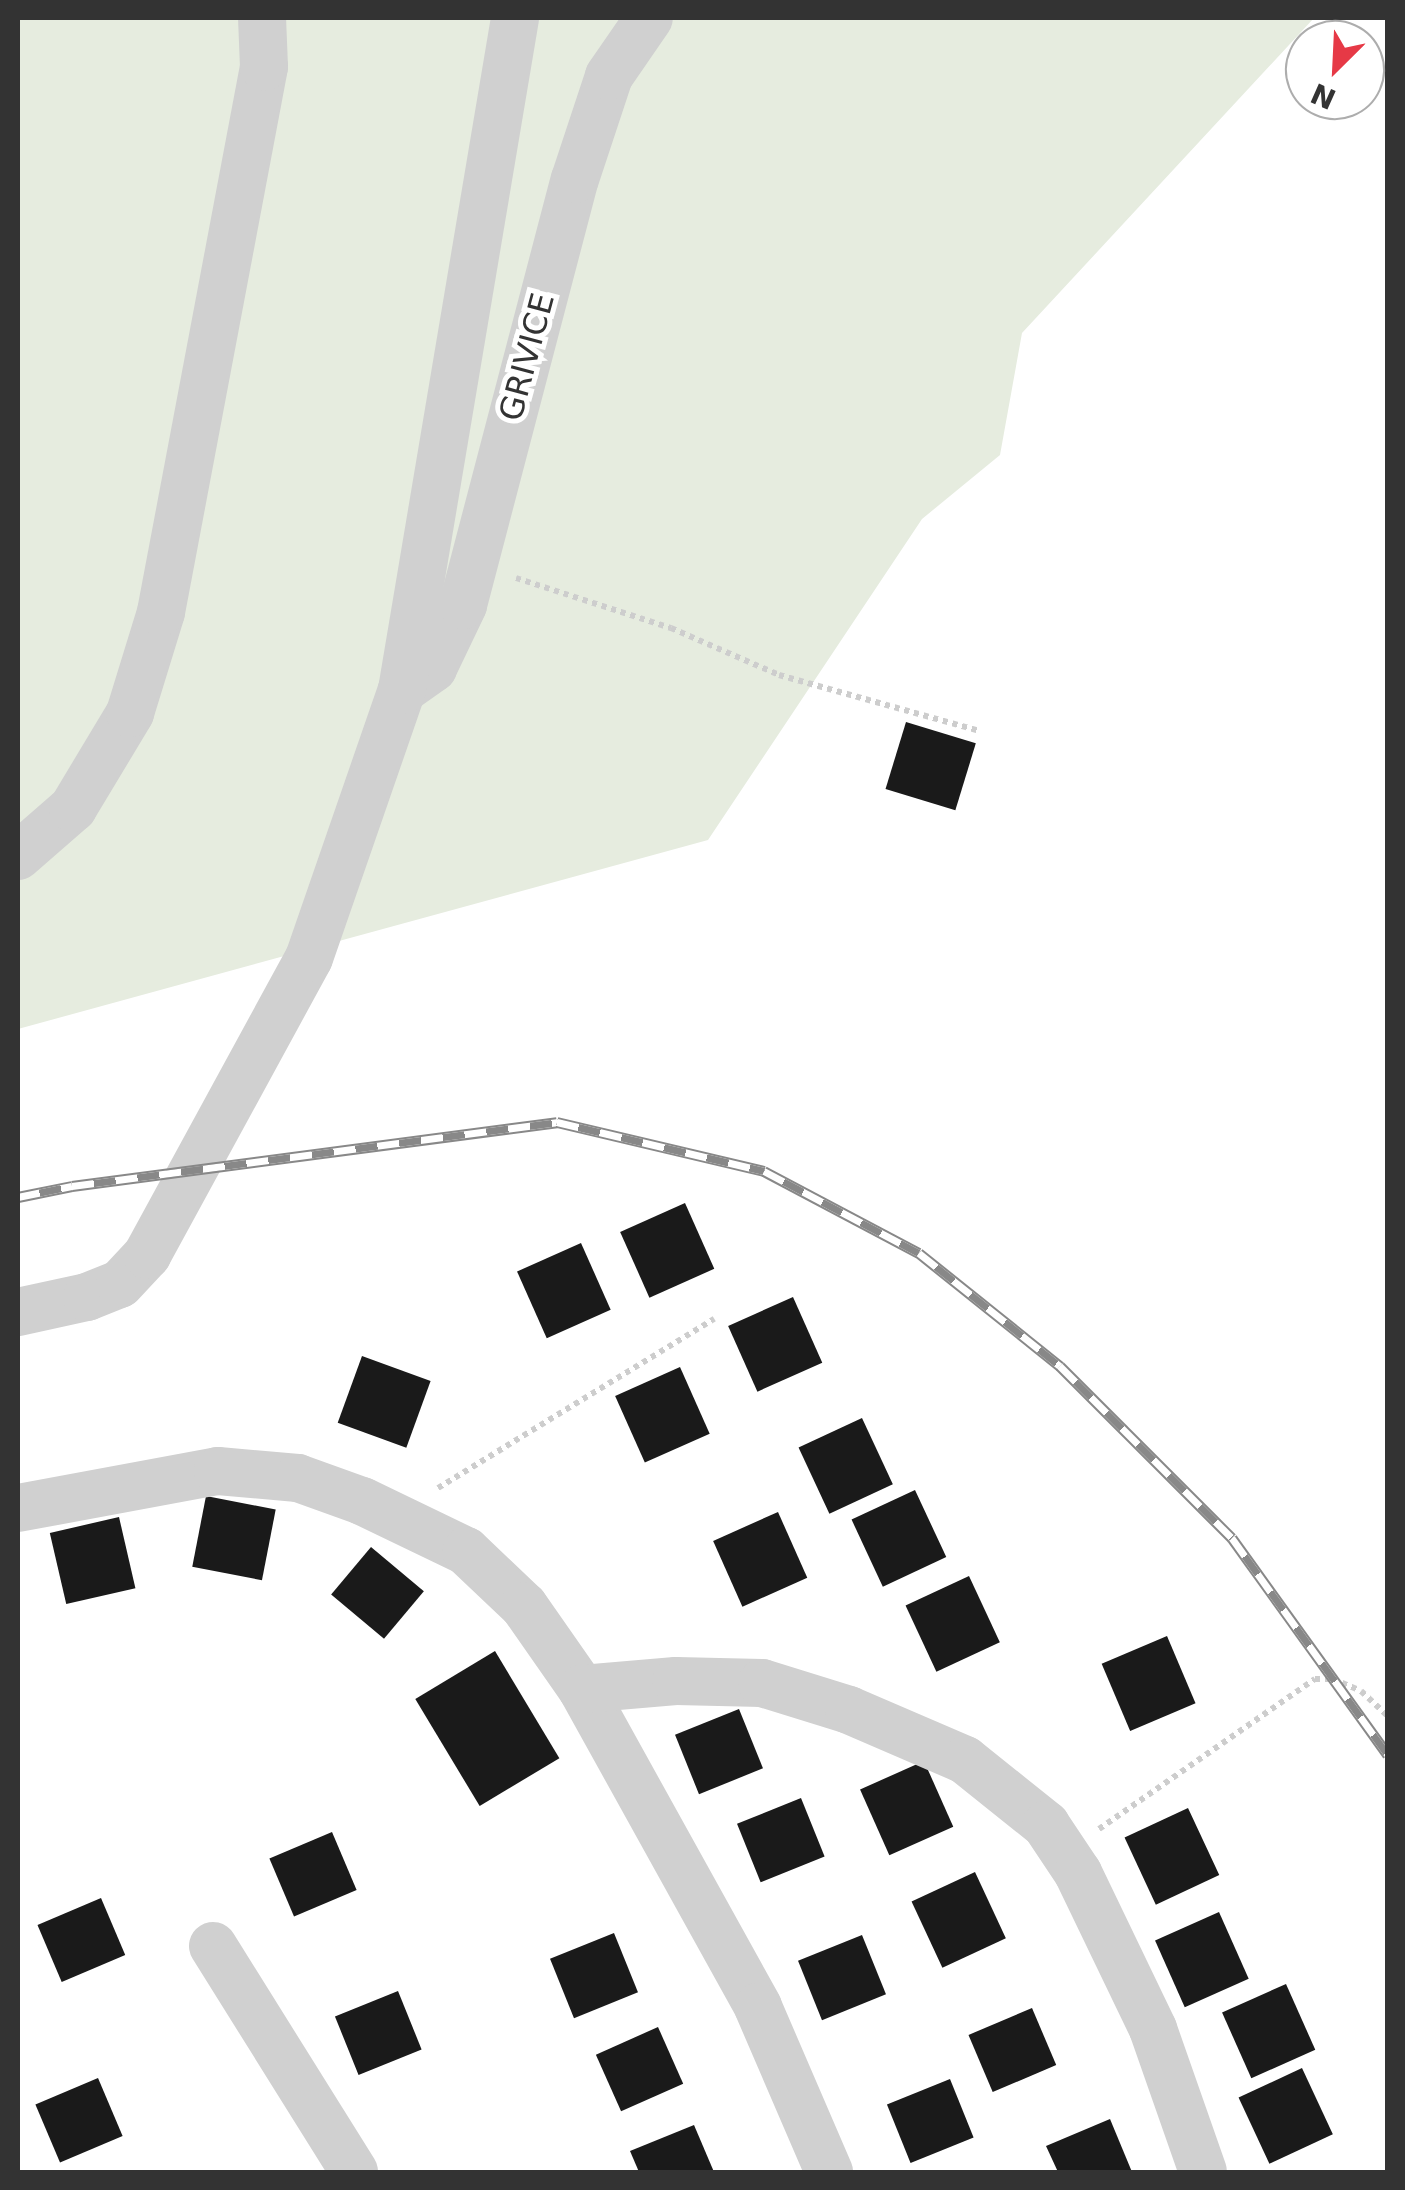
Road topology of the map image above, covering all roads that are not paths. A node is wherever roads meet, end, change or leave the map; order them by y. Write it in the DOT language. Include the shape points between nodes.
graph roads {
  1 [pos="262,18"];
  2 [pos="515,18"];
  3 [pos="649,18"];
  4 [pos="402,690"];
  5 [pos="18,856"];
  6 [pos="18,1312"];
  7 [pos="18,1508"];
  8 [pos="582,1688"];
  9 [pos="213,1946"];
  10 [pos="354,2172"];
  11 [pos="830,2172"];
  12 [pos="1203,2172"];
  1 -- 5 [label="street" via="264,67 160,612 130,714 74,808"];
  2 -- 4 [label="street"];
  3 -- 4 [label="street, GRIVICE" via="609,76 586,145 463,605 433,668"];
  4 -- 6 [label="street" via="309,958 148,1255 120,1284"];
  7 -- 8 [label="street" via="218,1471 298,1478 466,1551 524,1606"];
  8 -- 11 [label="street" via="758,2006"];
  8 -- 12 [label="street" via="762,1683 849,1710 965,1760 1046,1825 1065,1852 1153,2030"];
  9 -- 10 [label="street"];
}
